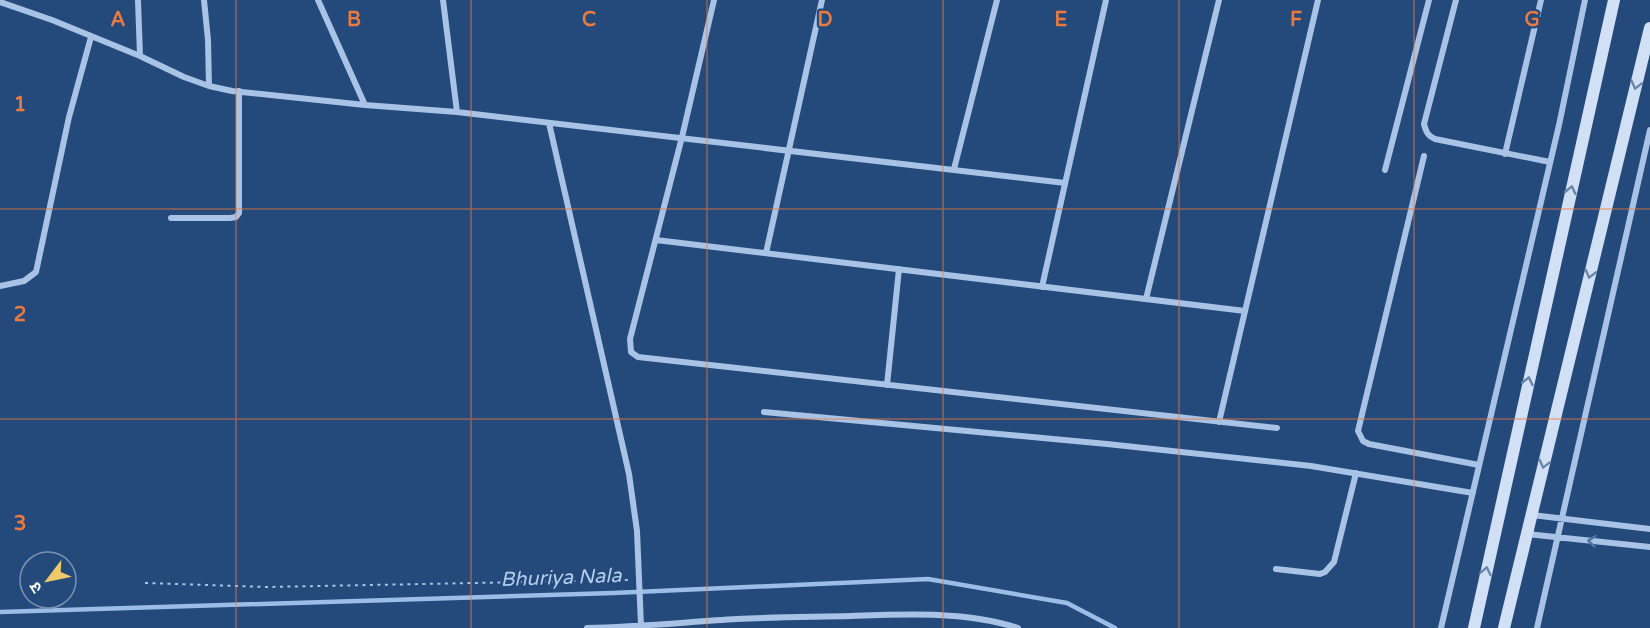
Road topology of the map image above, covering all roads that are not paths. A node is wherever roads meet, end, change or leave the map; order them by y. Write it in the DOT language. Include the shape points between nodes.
graph roads {
  1 [pos="138,0"];
  2 [pos="204,0"];
  3 [pos="318,0"];
  4 [pos="443,0"];
  5 [pos="714,0"];
  6 [pos="822,0"];
  7 [pos="997,0"];
  8 [pos="1106,0"];
  9 [pos="1218,0"];
  10 [pos="1318,0"];
  11 [pos="1429,0"];
  12 [pos="1456,0"];
  13 [pos="1541,0"];
  14 [pos="1585,0"];
  15 [pos="1614,0"];
  16 [pos="0,2"];
  17 [pos="1650,28"];
  18 [pos="91,37"];
  19 [pos="140,56"];
  20 [pos="209,86"];
  21 [pos="239,91"];
  22 [pos="365,105"];
  23 [pos="457,112"];
  24 [pos="549,123"];
  25 [pos="1650,130"];
  26 [pos="682,137"];
  27 [pos="788,150"];
  28 [pos="1505,154"];
  29 [pos="1424,156"];
  30 [pos="1550,162"];
  31 [pos="954,169"];
  32 [pos="1385,170"];
  33 [pos="1065,183"];
  34 [pos="171,218"];
  35 [pos="656,240"];
  36 [pos="766,253"];
  37 [pos="899,269"];
  38 [pos="0,286"];
  39 [pos="1042,287"];
  40 [pos="1146,299"];
  41 [pos="1245,311"];
  42 [pos="886,385"];
  43 [pos="764,412"];
  44 [pos="1219,422"];
  45 [pos="1276,428"];
  46 [pos="1479,465"];
  47 [pos="1356,473"];
  48 [pos="1473,493"];
  49 [pos="1531,515"];
  50 [pos="1561,519"];
  51 [pos="1650,529"];
  52 [pos="1527,534"];
  53 [pos="1557,537"];
  54 [pos="1650,547"];
  55 [pos="1276,569"];
  56 [pos="641,626"];
  57 [pos="587,628"];
  58 [pos="1018,628"];
  59 [pos="1441,628"];
  60 [pos="1474,628"];
  61 [pos="1504,628"];
  62 [pos="1537,628"];
  1 -- 19 [label="street"];
  2 -- 20 [label="street"];
  3 -- 22 [label="street"];
  4 -- 23 [label="street"];
  5 -- 26 [label="street"];
  6 -- 27 [label="street"];
  7 -- 31 [label="street"];
  8 -- 33 [label="street"];
  9 -- 40 [label="street"];
  10 -- 41 [label="street"];
  11 -- 32 [label="street"];
  12 -- 28 [label="street" via="1424,124 1426,131 1435,139"];
  13 -- 28 [label="street"];
  14 -- 30 [label="street"];
  60 -- 15 [label="street, one-way"];
  16 -- 18 [label="street"];
  17 -- 49 [label="street, one-way"];
  18 -- 19 [label="street"];
  18 -- 38 [label="street" via="69,117 36,272 24,281"];
  19 -- 20 [label="street"];
  20 -- 21 [label="street"];
  21 -- 22 [label="street"];
  21 -- 34 [label="street" via="239,213 230,218"];
  22 -- 23 [label="street"];
  23 -- 24 [label="street"];
  24 -- 26 [label="street"];
  24 -- 56 [label="street" via="629,474 637,531"];
  25 -- 50 [label="street"];
  26 -- 27 [label="street"];
  26 -- 35 [label="street"];
  27 -- 31 [label="street"];
  27 -- 36 [label="street"];
  28 -- 30 [label="street"];
  29 -- 46 [label="street" via="1358,431 1369,444"];
  30 -- 46 [label="street"];
  31 -- 33 [label="street"];
  33 -- 39 [label="street"];
  35 -- 36 [label="street"];
  35 -- 42 [label="street" via="630,339 632,352 638,357"];
  36 -- 37 [label="street"];
  37 -- 39 [label="street"];
  37 -- 42 [label="street"];
  39 -- 40 [label="street"];
  40 -- 41 [label="street"];
  41 -- 44 [label="street"];
  42 -- 44 [label="street"];
  43 -- 47 [label="street" via="1107,444"];
  44 -- 45 [label="street"];
  46 -- 48 [label="street"];
  47 -- 48 [label="street"];
  47 -- 55 [label="street" via="1330,568 1320,574"];
  48 -- 59 [label="street"];
  49 -- 50 [label="street"];
  49 -- 52 [label="street"];
  50 -- 51 [label="street"];
  50 -- 53 [label="street"];
  52 -- 53 [label="street"];
  52 -- 61 [label="street"];
  54 -- 53 [label="street, one-way"];
  53 -- 62 [label="street"];
  56 -- 57 [label="street"];
  56 -- 58 [label="street" via="737,619 933,615"];
}
